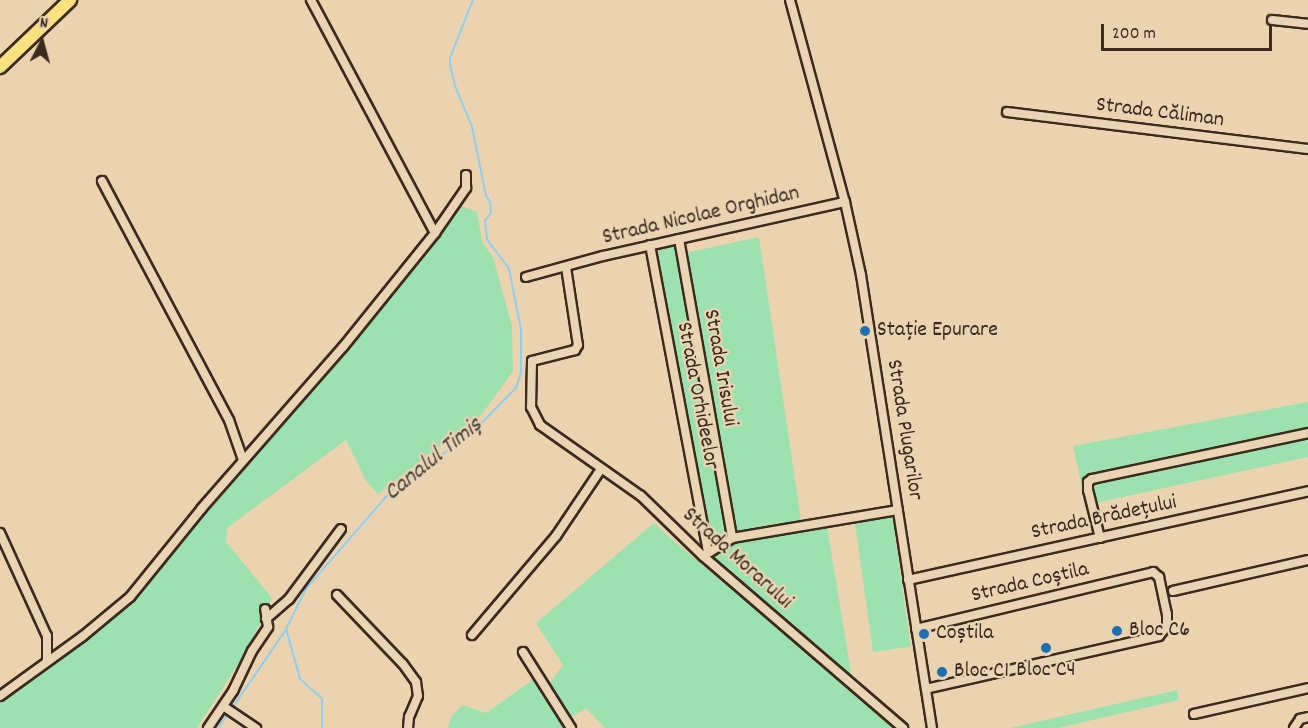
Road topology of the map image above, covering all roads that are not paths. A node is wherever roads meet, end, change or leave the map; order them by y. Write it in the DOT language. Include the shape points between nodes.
graph roads {
  1 [pos="61,0"];
  2 [pos="70,0"];
  3 [pos="311,0"];
  4 [pos="790,0"];
  5 [pos="1272,20"];
  6 [pos="1308,24"];
  7 [pos="0,58"];
  8 [pos="0,67"];
  9 [pos="1007,112"];
  10 [pos="1308,149"];
  11 [pos="466,175"];
  12 [pos="102,181"];
  13 [pos="845,202"];
  14 [pos="435,233"];
  15 [pos="680,239"];
  16 [pos="650,245"];
  17 [pos="566,267"];
  18 [pos="526,277"];
  19 [pos="1308,433"];
  20 [pos="243,460"];
  21 [pos="601,469"];
  22 [pos="1308,491"];
  23 [pos="898,510"];
  24 [pos="341,529"];
  25 [pos="0,533"];
  26 [pos="732,538"];
  27 [pos="1100,538"];
  28 [pos="706,554"];
  29 [pos="1308,560"];
  30 [pos="909,579"];
  31 [pos="1173,591"];
  32 [pos="337,595"];
  33 [pos="916,629"];
  34 [pos="472,634"];
  35 [pos="522,652"];
  36 [pos="47,661"];
  37 [pos="1308,688"];
  38 [pos="926,689"];
  39 [pos="0,696"];
  40 [pos="223,706"];
  41 [pos="1194,714"];
  42 [pos="1308,717"];
  43 [pos="250,726"];
  44 [pos="208,728"];
  45 [pos="408,728"];
  46 [pos="571,728"];
  47 [pos="903,728"];
  48 [pos="932,728"];
  49 [pos="1294,728"];
  1 -- 7 [label="highway"];
  2 -- 8 [label="highway"];
  3 -- 14 [label="street"];
  4 -- 13 [label="street, Strada Plugarilor"];
  5 -- 6 [label="street"];
  9 -- 10 [label="street, Strada Căliman"];
  11 -- 14 [label="street" via="466,188"];
  12 -- 20 [label="street" via="229,420"];
  13 -- 15 [label="street, Strada Nicolae Orghidan"];
  13 -- 23 [label="street, Strada Plugarilor" via="867,307"];
  14 -- 20 [label="street" via="337,354"];
  15 -- 16 [label="street, Strada Nicolae Orghidan"];
  15 -- 26 [label="street, Strada Irisului"];
  16 -- 17 [label="street, Strada Nicolae Orghidan"];
  16 -- 28 [label="street, Strada Orhideelor"];
  17 -- 18 [label="street, Strada Nicolae Orghidan"];
  17 -- 21 [label="street, Strada Morarului" via="578,342 576,350 531,363 531,407 540,425"];
  19 -- 27 [label="street" via="1092,479 1088,490"];
  20 -- 36 [label="street" via="130,597"];
  21 -- 28 [label="street, Strada Morarului" via="641,496"];
  21 -- 34 [label="street" via="556,536"];
  22 -- 27 [label="street, Strada Brădețului"];
  23 -- 26 [label="street"];
  23 -- 30 [label="street, Strada Plugarilor"];
  24 -- 40 [label="street" via="289,599 266,614 268,627"];
  25 -- 36 [label="street" via="47,636"];
  26 -- 28 [label="street"];
  27 -- 30 [label="street, Strada Brădețului"];
  28 -- 47 [label="street, Strada Morarului"];
  29 -- 31 [label="street"];
  30 -- 33 [label="street, Strada Plugarilor"];
  32 -- 45 [label="street" via="416,682 418,696"];
  33 -- 38 [label="street, Strada Plugarilor"];
  33 -- 38 [label="street, Strada Coștila" via="1153,572 1159,577 1167,621 1159,636"];
  35 -- 46 [label="street"];
  36 -- 39 [label="street"];
  37 -- 41 [label="street"];
  38 -- 48 [label="street, Strada Plugarilor"];
  40 -- 43 [label="street"];
  40 -- 44 [label="street"];
  42 -- 49 [label="street" via="1300,719"];
}
